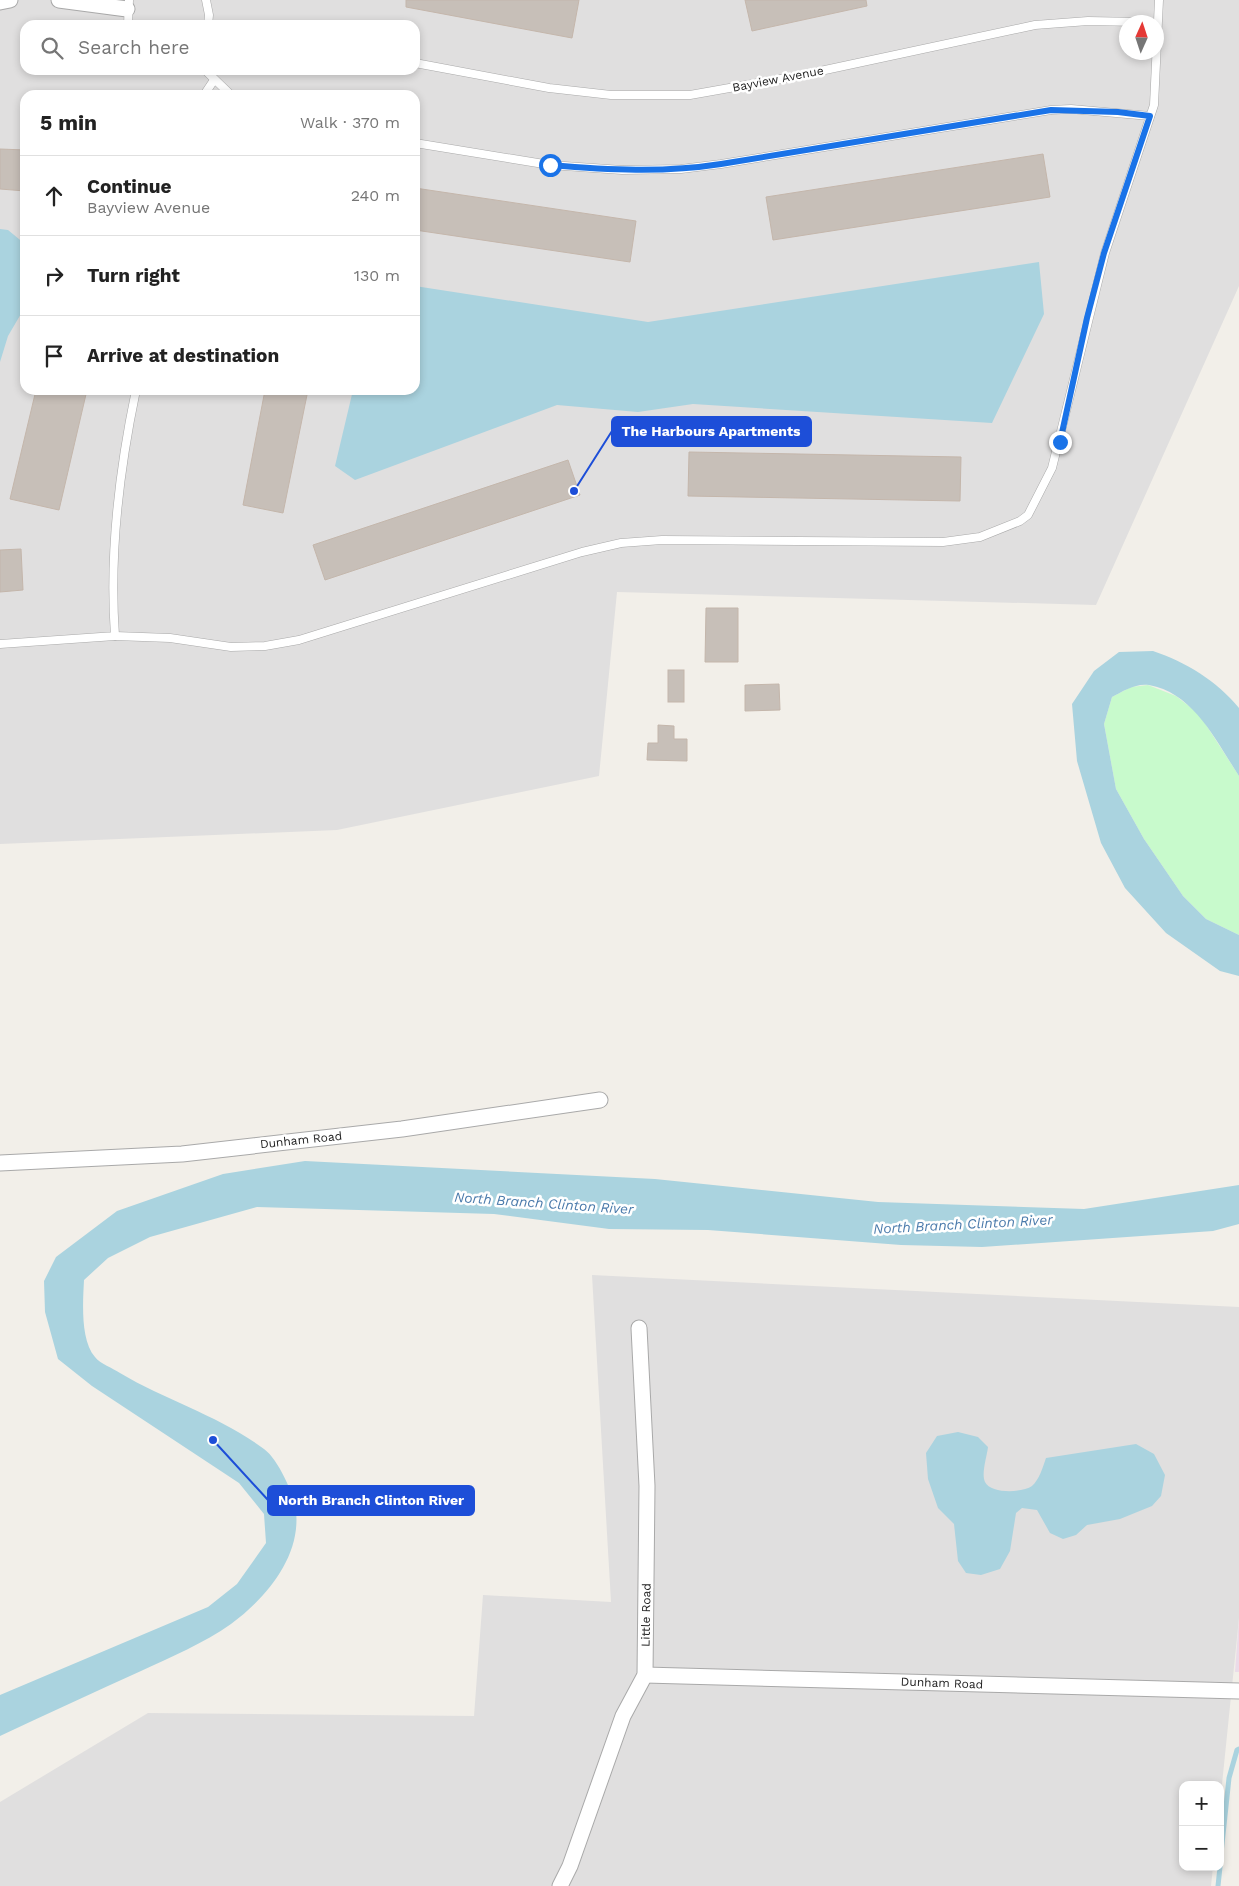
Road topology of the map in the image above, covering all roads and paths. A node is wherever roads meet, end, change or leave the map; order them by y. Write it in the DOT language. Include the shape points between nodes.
graph roads {
  1 [pos="10,0"];
  2 [pos="59,0"];
  3 [pos="206,0"];
  4 [pos="1159,0"];
  5 [pos="0,2"];
  6 [pos="128,4"];
  7 [pos="1158,15"];
  8 [pos="128,20"];
  9 [pos="209,20"];
  10 [pos="1119,22"];
  11 [pos="1157,60"];
  12 [pos="420,65"];
  13 [pos="210,75"];
  14 [pos="214,80"];
  15 [pos="207,90"];
  16 [pos="225,90"];
  17 [pos="1150,116"];
  18 [pos="420,144"];
  19 [pos="135,395"];
  20 [pos="115,636"];
  21 [pos="0,644"];
  22 [pos="600,1100"];
  23 [pos="0,1163"];
  24 [pos="639,1328"];
  25 [pos="645,1675"];
  26 [pos="1239,1691"];
  27 [pos="560,1886"];
  1 -- 5 [label="street"];
  2 -- 6 [label="street"];
  3 -- 9 [label="lane"];
  4 -- 7 [label="lane"];
  6 -- 8 [label="lane"];
  10 -- 12 [label="lane, Bayview Avenue" via="1035,25 797,76 690,95 611,95 549,88"];
  11 -- 17 [label="lane" via="1156,88"];
  13 -- 14 [label="lane"];
  14 -- 15 [label="lane"];
  14 -- 16 [label="lane"];
  17 -- 18 [label="lane" via="1051,110 721,164 655,170 550,165"];
  17 -- 20 [label="lane" via="1104,253 1056,456 1028,515 1014,524 980,538 943,542 712,539 621,543 582,552 290,642 231,647 170,638"];
  19 -- 20 [label="lane" via="115,532 112,575"];
  20 -- 21 [label="lane"];
  22 -- 23 [label="street, Dunham Road" via="402,1129 182,1154"];
  24 -- 25 [label="street, Little Road" via="648,1486"];
  25 -- 26 [label="street, Dunham Road"];
  25 -- 27 [label="street, Little Road" via="623,1716"];
}
